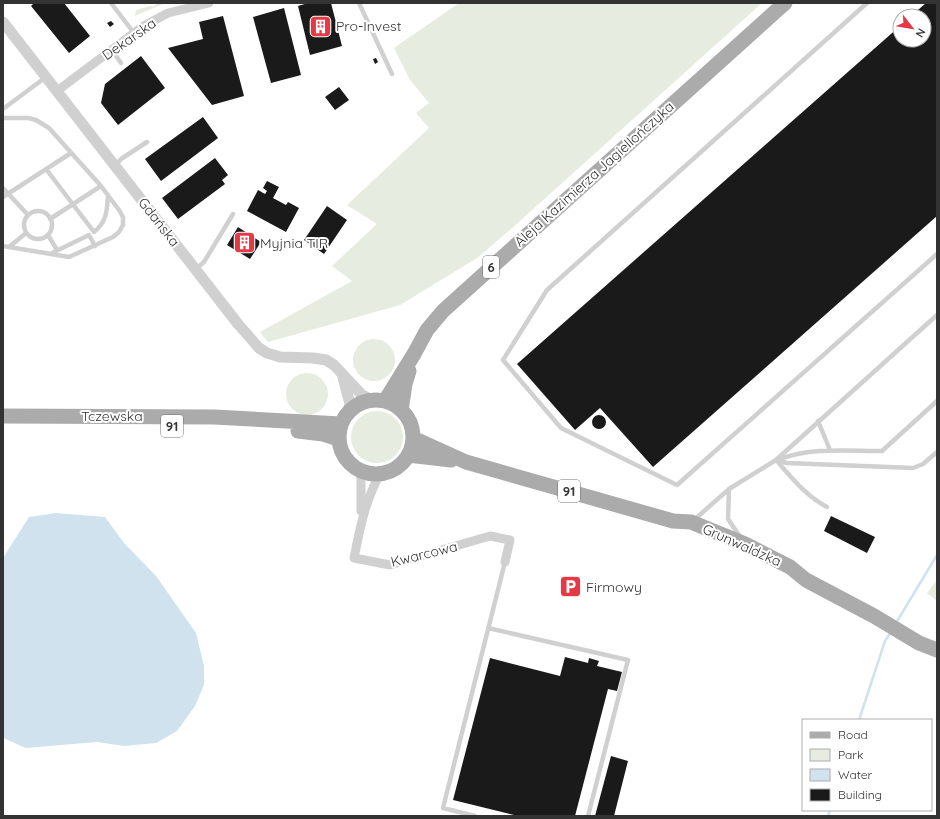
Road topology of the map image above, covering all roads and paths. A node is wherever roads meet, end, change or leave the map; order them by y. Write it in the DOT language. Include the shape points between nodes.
graph roads {
  1 [pos="111,3"];
  2 [pos="209,3"];
  3 [pos="359,3"];
  4 [pos="784,3"];
  5 [pos="866,3"];
  6 [pos="3,22"];
  7 [pos="134,33"];
  8 [pos="112,50"];
  9 [pos="121,63"];
  10 [pos="392,74"];
  11 [pos="46,77"];
  12 [pos="57,91"];
  13 [pos="3,109"];
  14 [pos="3,118"];
  15 [pos="147,142"];
  16 [pos="71,153"];
  17 [pos="115,166"];
  18 [pos="46,169"];
  19 [pos="101,186"];
  20 [pos="3,188"];
  21 [pos="8,194"];
  22 [pos="108,195"];
  23 [pos="3,197"];
  24 [pos="73,204"];
  25 [pos="233,214"];
  26 [pos="28,215"];
  27 [pos="50,219"];
  28 [pos="94,232"];
  29 [pos="26,233"];
  30 [pos="48,235"];
  31 [pos="88,235"];
  32 [pos="3,246"];
  33 [pos="95,246"];
  34 [pos="9,247"];
  35 [pos="57,250"];
  36 [pos="50,254"];
  37 [pos="937,254"];
  38 [pos="196,269"];
  39 [pos="937,315"];
  40 [pos="414,354"];
  41 [pos="343,376"];
  42 [pos="378,401"];
  43 [pos="937,401"];
  44 [pos="401,410"];
  45 [pos="3,416"];
  46 [pos="818,421"];
  47 [pos="3,425"];
  48 [pos="343,425"];
  49 [pos="413,438"];
  50 [pos="830,450"];
  51 [pos="937,452"];
  52 [pos="408,455"];
  53 [pos="776,460"];
  54 [pos="466,462"];
  55 [pos="361,471"];
  56 [pos="380,474"];
  57 [pos="729,489"];
  58 [pos="827,507"];
  59 [pos="361,520"];
  60 [pos="673,521"];
  61 [pos="691,522"];
  62 [pos="745,544"];
  63 [pos="505,562"];
  64 [pos="806,580"];
  65 [pos="488,628"];
  66 [pos="920,643"];
  67 [pos="937,650"];
  68 [pos="937,658"];
  69 [pos="475,816"];
  70 [pos="588,816"];
  1 -- 7 [label="lane"];
  2 -- 7 [label="street, Dekarska" via="168,13"];
  3 -- 10 [label="lane"];
  4 -- 40 [label="main road, Aleja Kazimierza Jagiellończyka / 6" via="443,311 427,330"];
  5 -- 37 [label="lane" via="547,290 503,360 561,428 677,485"];
  6 -- 11 [label="street, Gdańska"];
  7 -- 8 [label="street, Dekarska"];
  8 -- 9 [label="lane"];
  8 -- 12 [label="street, Dekarska"];
  11 -- 12 [label="street, Gdańska"];
  11 -- 13 [label="lane"];
  12 -- 17 [label="street, Gdańska"];
  14 -- 16 [label="lane" via="36,120 49,128"];
  15 -- 17 [label="lane"];
  16 -- 18 [label="lane"];
  16 -- 19 [label="lane"];
  17 -- 38 [label="street, Gdańska"];
  18 -- 21 [label="lane"];
  18 -- 24 [label="lane"];
  19 -- 22 [label="lane"];
  19 -- 24 [label="lane"];
  20 -- 21 [label="lane"];
  21 -- 23 [label="lane"];
  21 -- 26 [label="lane"];
  22 -- 28 [label="lane" via="105,220"];
  22 -- 33 [label="lane" via="123,217 123,225 113,237"];
  24 -- 27 [label="lane"];
  24 -- 28 [label="lane"];
  25 -- 38 [label="lane" via="204,262"];
  26 -- 27 [label="lane" via="40,212"];
  26 -- 29 [label="lane" via="24,224"];
  27 -- 30 [label="lane" via="52,224"];
  28 -- 31 [label="lane"];
  29 -- 30 [label="lane" via="37,239 43,239"];
  29 -- 34 [label="lane"];
  30 -- 35 [label="lane"];
  31 -- 33 [label="lane"];
  31 -- 35 [label="lane"];
  32 -- 34 [label="lane"];
  33 -- 36 [label="lane" via="69,257"];
  34 -- 36 [label="lane"];
  35 -- 36 [label="lane"];
  38 -- 41 [label="street, Gdańska" via="259,348 280,357 326,360"];
  39 -- 46 [label="lane"];
  40 -- 42 [label="main road, Aleja Kazimierza Jagiellończyka / 6"];
  40 -- 44 [label="main road, Aleja Kazimierza Jagiellończyka / 6"];
  41 -- 42 [label="street, Gdańska" via="362,395"];
  41 -- 48 [label="street" via="350,404"];
  42 -- 44 [label="main road" via="393,404"];
  42 -- 48 [label="main road" via="359,404"];
  43 -- 50 [label="lane" via="882,451"];
  44 -- 49 [label="main road" via="410,422"];
  45 -- 48 [label="main road, Tczewska / 91" via="214,416"];
  46 -- 50 [label="lane"];
  46 -- 53 [label="lane"];
  47 -- 48 [label="main road, Tczewska / 91" via="246,426 323,434"];
  48 -- 55 [label="main road" via="341,449 352,465"];
  49 -- 52 [label="main road"];
  49 -- 54 [label="main road, Grunwaldzka / 91"];
  50 -- 53 [label="lane" via="794,454"];
  51 -- 53 [label="lane" via="913,468 787,463"];
  52 -- 54 [label="main road, Grunwaldzka / 91"];
  52 -- 56 [label="main road" via="396,468"];
  53 -- 57 [label="lane"];
  53 -- 58 [label="lane" via="794,481"];
  54 -- 60 [label="main road, Grunwaldzka / 91"];
  55 -- 56 [label="main road"];
  55 -- 59 [label="street, Kwarcowa"];
  56 -- 59 [label="street, Kwarcowa"];
  57 -- 61 [label="lane"];
  57 -- 62 [label="lane" via="728,518"];
  59 -- 63 [label="street, Kwarcowa" via="354,558 390,565 490,536 510,540"];
  60 -- 61 [label="main road, Grunwaldzka / 91"];
  60 -- 64 [label="main road, Grunwaldzka / 91" via="687,531 790,576"];
  61 -- 62 [label="main road, Grunwaldzka / 91"];
  62 -- 64 [label="main road, Grunwaldzka / 91" via="790,567"];
  63 -- 65 [label="lane"];
  64 -- 66 [label="main road, Grunwaldzka / 91"];
  65 -- 69 [label="lane" via="443,808"];
  65 -- 70 [label="lane" via="628,660"];
  66 -- 67 [label="main road, Grunwaldzka / 91"];
  66 -- 68 [label="main road, Grunwaldzka / 91"];
}
